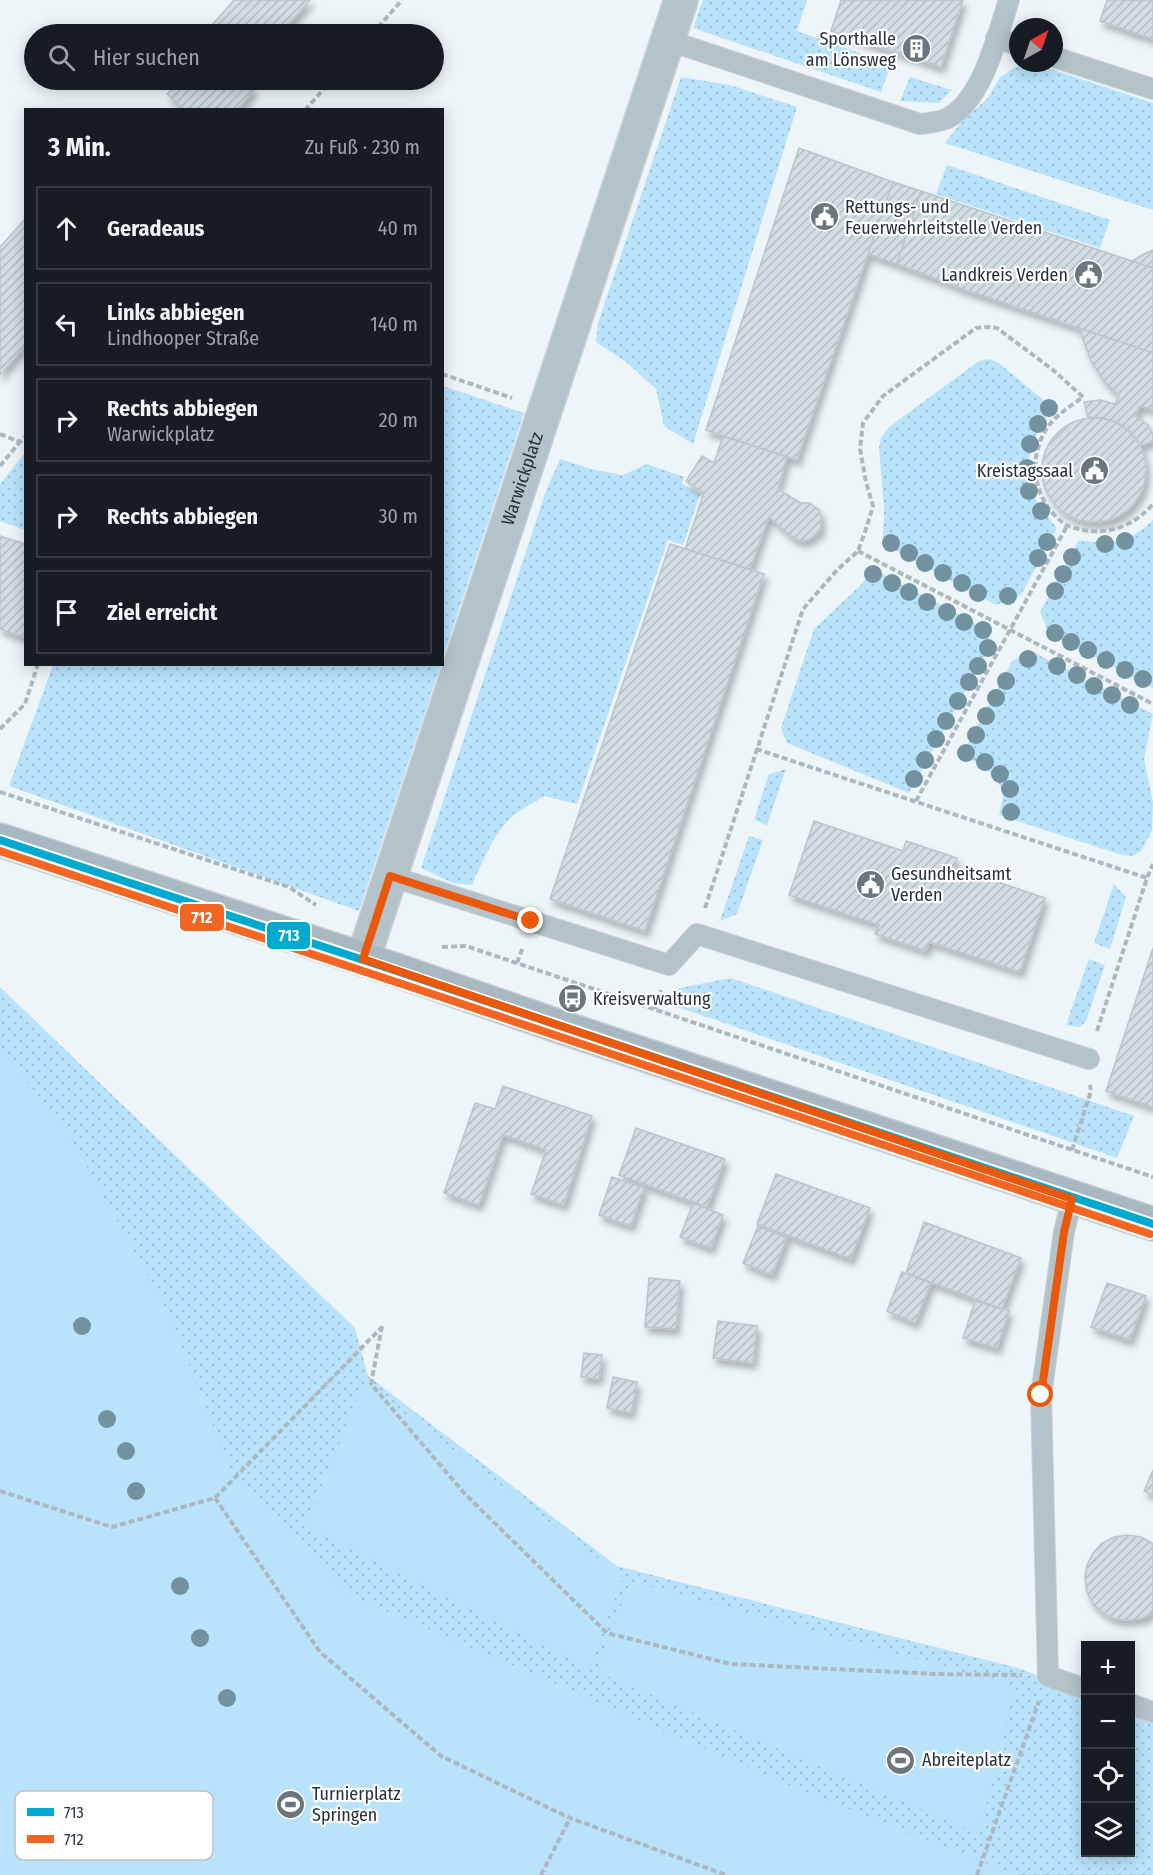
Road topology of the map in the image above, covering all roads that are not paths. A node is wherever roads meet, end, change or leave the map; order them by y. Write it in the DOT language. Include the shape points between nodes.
graph roads {
  1 [pos="681,0"];
  2 [pos="1009,0"];
  3 [pos="996,38"];
  4 [pos="667,40"];
  5 [pos="1009,42"];
  6 [pos="1063,60"];
  7 [pos="1153,89"];
  8 [pos="0,840"];
  9 [pos="390,876"];
  10 [pos="363,959"];
  11 [pos="1089,1059"];
  12 [pos="1072,1199"];
  13 [pos="1153,1224"];
  14 [pos="1081,1687"];
  15 [pos="1135,1705"];
  16 [pos="1153,1712"];
  1 -- 4 [label="street, Warwickplatz"];
  2 -- 3 [label="lane"];
  3 -- 4 [label="lane" via="965,106 946,119 920,124"];
  3 -- 5 [label="lane"];
  4 -- 9 [label="street, Warwickplatz"];
  6 -- 7 [label="lane"];
  8 -- 10 [label="main road"];
  9 -- 10 [label="street, Warwickplatz"];
  9 -- 11 [label="lane" via="669,965 697,934"];
  10 -- 12 [label="main road"];
  12 -- 13 [label="main road"];
  12 -- 14 [label="lane" via="1041,1395 1048,1676"];
  15 -- 16 [label="lane"];
}
